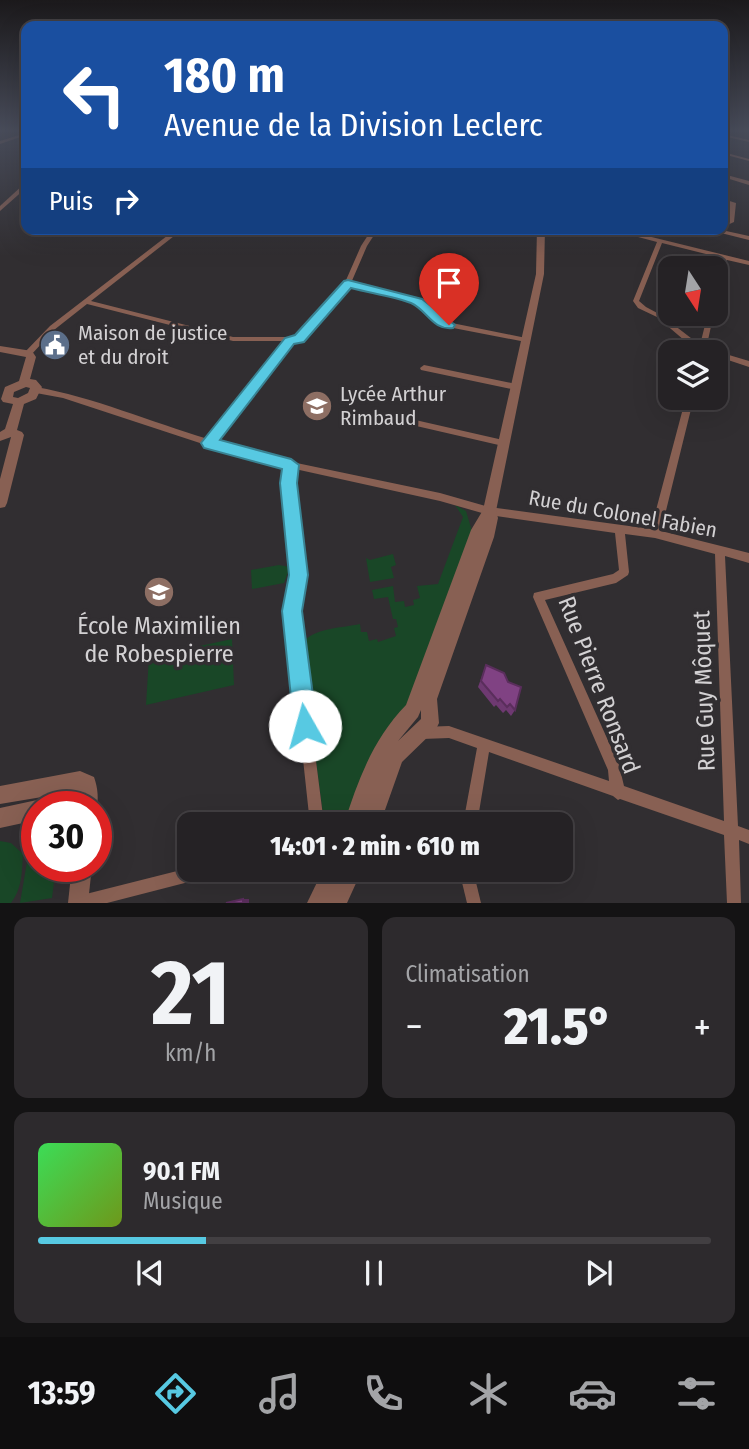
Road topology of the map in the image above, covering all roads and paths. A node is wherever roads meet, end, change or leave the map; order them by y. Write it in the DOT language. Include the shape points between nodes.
graph roads {
  1 [pos="728,177"];
  2 [pos="749,183"];
  3 [pos="21,190"];
  4 [pos="728,202"];
  5 [pos="0,209"];
  6 [pos="728,225"];
  7 [pos="728,230"];
  8 [pos="172,235"];
  9 [pos="371,235"];
  10 [pos="541,235"];
  11 [pos="636,235"];
  12 [pos="749,238"];
  13 [pos="660,241"];
  14 [pos="721,256"];
  15 [pos="728,258"];
  16 [pos="749,263"];
  17 [pos="348,284"];
  18 [pos="86,302"];
  19 [pos="526,340"];
  20 [pos="690,340"];
  21 [pos="289,341"];
  22 [pos="0,349"];
  23 [pos="29,353"];
  24 [pos="728,358"];
  25 [pos="749,364"];
  26 [pos="424,368"];
  27 [pos="24,383"];
  28 [pos="516,387"];
  29 [pos="36,390"];
  30 [pos="3,397"];
  31 [pos="19,401"];
  32 [pos="687,410"];
  33 [pos="389,417"];
  34 [pos="5,435"];
  35 [pos="209,443"];
  36 [pos="503,443"];
  37 [pos="291,465"];
  38 [pos="0,503"];
  39 [pos="489,510"];
  40 [pos="620,528"];
  41 [pos="655,534"];
  42 [pos="720,550"];
  43 [pos="749,558"];
  44 [pos="412,711"];
  45 [pos="430,716"];
  46 [pos="395,728"];
  47 [pos="449,732"];
  48 [pos="415,738"];
  49 [pos="484,744"];
  50 [pos="21,791"];
  51 [pos="21,791"];
  52 [pos="88,791"];
  53 [pos="618,793"];
  54 [pos="0,795"];
  55 [pos="316,812"];
  56 [pos="358,812"];
  57 [pos="374,812"];
  58 [pos="472,812"];
  59 [pos="21,813"];
  60 [pos="0,818"];
  61 [pos="730,830"];
  62 [pos="749,837"];
  63 [pos="177,878"];
  64 [pos="80,882"];
  65 [pos="328,882"];
  66 [pos="346,882"];
  67 [pos="469,882"];
  68 [pos="78,903"];
  69 [pos="317,903"];
  70 [pos="336,903"];
  71 [pos="474,903"];
  72 [pos="734,903"];
  1 -- 2 [label="street"];
  3 -- 5 [label="street"];
  4 -- 6 [label="street" via="733,203"];
  7 -- 12 [label="street"];
  8 -- 18 [label="street"];
  9 -- 17 [label="street"];
  10 -- 19 [label="street" via="541,265"];
  11 -- 13 [label="street"];
  13 -- 14 [label="street"];
  13 -- 20 [label="street" via="636,301"];
  15 -- 16 [label="street"];
  17 -- 19 [label="street" via="418,302 445,324"];
  17 -- 21 [label="street" via="300,339"];
  18 -- 21 [label="street" via="233,339"];
  18 -- 23 [label="street"];
  19 -- 28 [label="street"];
  21 -- 35 [label="street"];
  22 -- 23 [label="street"];
  23 -- 27 [label="street"];
  24 -- 25 [label="street"];
  26 -- 28 [label="street"];
  27 -- 29 [label="street" via="35,385"];
  27 -- 30 [label="street"];
  28 -- 36 [label="street"];
  29 -- 31 [label="street"];
  29 -- 35 [label="street, Rue du Colonel Fabien"];
  30 -- 31 [label="street"];
  31 -- 34 [label="street"];
  32 -- 41 [label="street"];
  33 -- 36 [label="street"];
  34 -- 38 [label="street" via="18,435"];
  35 -- 37 [label="street, Rue du Colonel Fabien"];
  36 -- 39 [label="street"];
  37 -- 39 [label="street, Rue du Colonel Fabien"];
  37 -- 55 [label="street" via="288,483 299,575 292,611"];
  39 -- 40 [label="street, Rue du Colonel Fabien"];
  39 -- 44 [label="street"];
  39 -- 45 [label="street" via="487,537 429,699"];
  40 -- 41 [label="street, Rue du Colonel Fabien"];
  40 -- 53 [label="street, Rue Pierre Ronsard" via="624,572 616,578 538,597 614,770"];
  41 -- 42 [label="street, Rue du Colonel Fabien"];
  42 -- 43 [label="street, Rue du Colonel Fabien"];
  42 -- 61 [label="street, Rue Guy Môquet"];
  44 -- 45 [label="street"];
  44 -- 46 [label="street"];
  45 -- 47 [label="street"];
  45 -- 48 [label="street" via="430,723"];
  46 -- 48 [label="street" via="398,740"];
  46 -- 56 [label="street" via="378,755"];
  47 -- 48 [label="street"];
  47 -- 49 [label="street"];
  48 -- 57 [label="street" via="395,755"];
  49 -- 53 [label="street"];
  49 -- 58 [label="street"];
  50 -- 52 [label="street" via="80,780"];
  51 -- 54 [label="street"];
  53 -- 61 [label="street"];
  59 -- 60 [label="street"];
  61 -- 62 [label="street"];
  61 -- 72 [label="street, Rue Guy Môquet"];
  63 -- 68 [label="street"];
  64 -- 68 [label="street"];
  65 -- 69 [label="street"];
  66 -- 70 [label="street"];
  67 -- 71 [label="street"];
}
